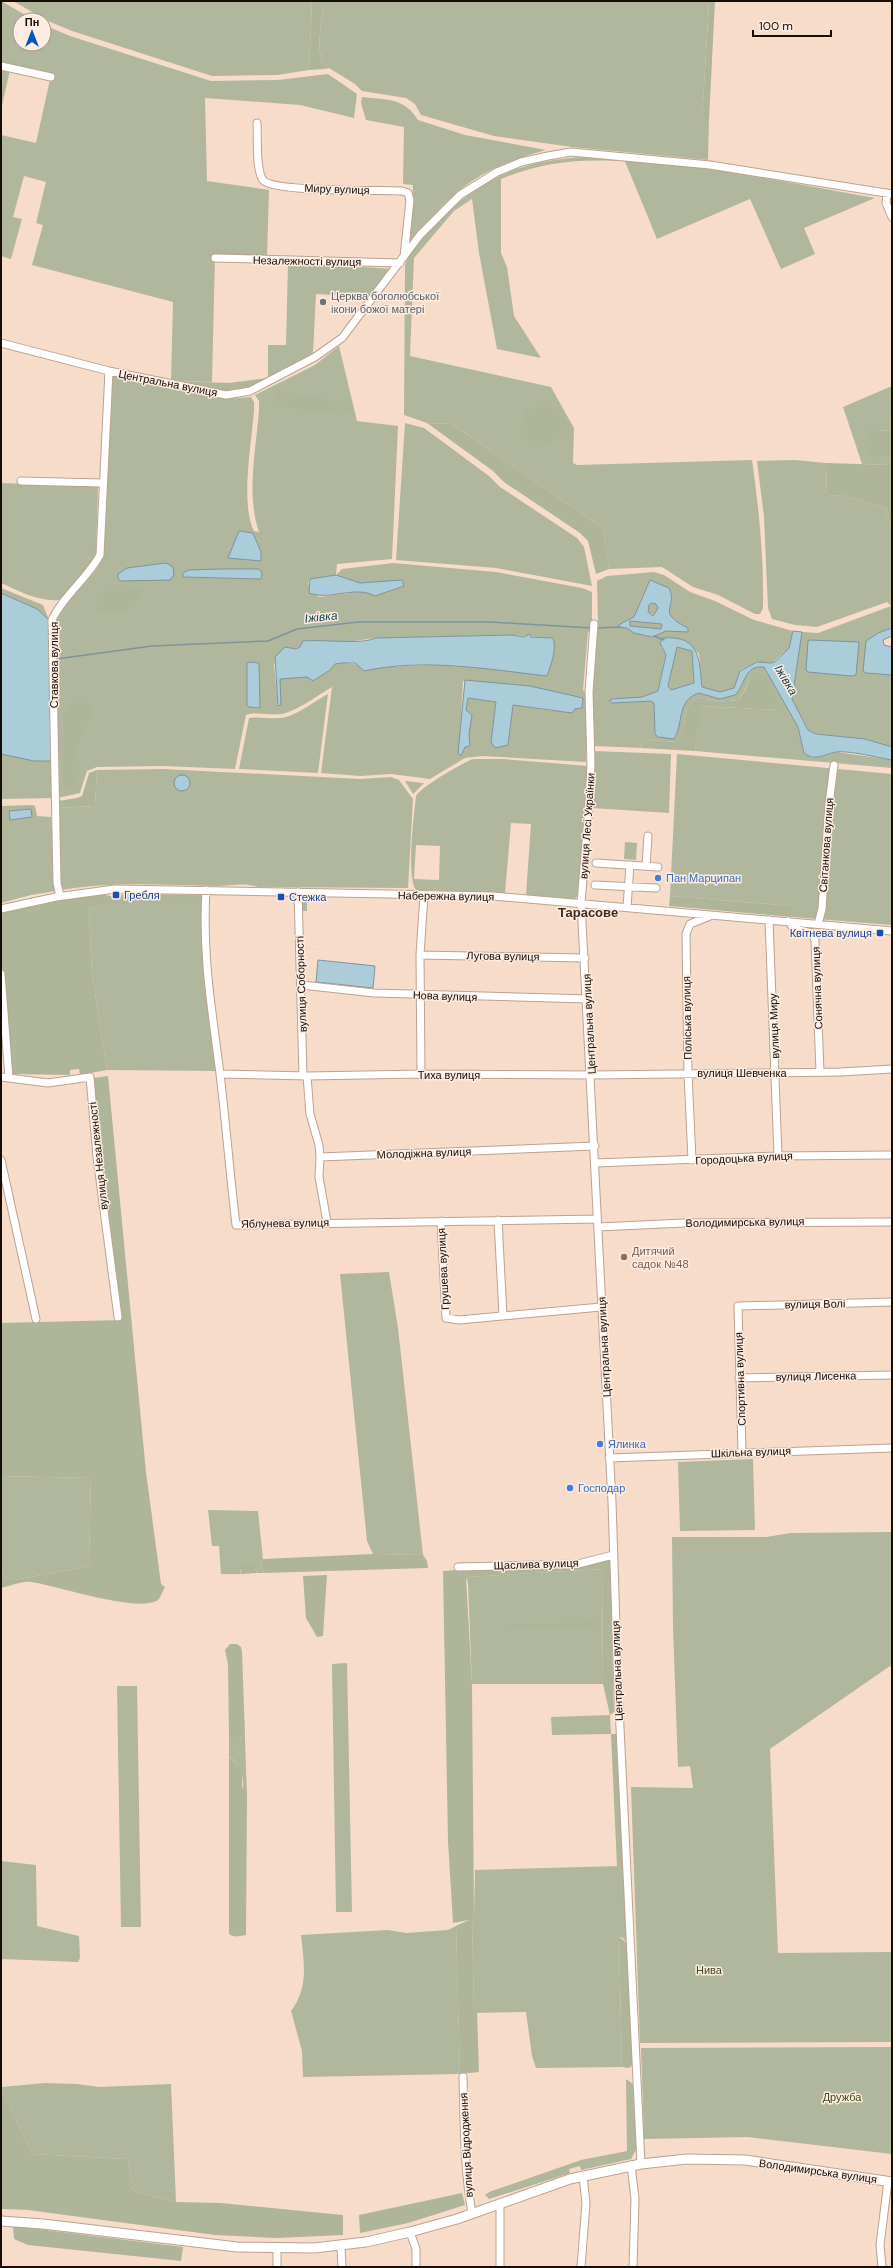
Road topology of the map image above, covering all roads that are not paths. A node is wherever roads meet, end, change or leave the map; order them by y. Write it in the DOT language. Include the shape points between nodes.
graph roads {
  1 [pos="1,66"];
  2 [pos="51,77"];
  3 [pos="257,123"];
  4 [pos="889,193"];
  5 [pos="892,217"];
  6 [pos="215,258"];
  7 [pos="402,260"];
  8 [pos="1,343"];
  9 [pos="108,374"];
  10 [pos="21,481"];
  11 [pos="102,483"];
  12 [pos="594,624"];
  13 [pos="834,765"];
  14 [pos="648,836"];
  15 [pos="596,863"];
  16 [pos="630,865"];
  17 [pos="646,866"];
  18 [pos="658,867"];
  19 [pos="595,885"];
  20 [pos="628,887"];
  21 [pos="656,888"];
  22 [pos="206,890"];
  23 [pos="298,892"];
  24 [pos="424,895"];
  25 [pos="60,896"];
  26 [pos="582,903"];
  27 [pos="627,907"];
  28 [pos="1,909"];
  29 [pos="712,915"];
  30 [pos="769,920"];
  31 [pos="788,921"];
  32 [pos="818,924"];
  33 [pos="892,930"];
  34 [pos="420,955"];
  35 [pos="585,958"];
  36 [pos="1,974"];
  37 [pos="302,985"];
  38 [pos="420,996"];
  39 [pos="588,999"];
  40 [pos="892,1069"];
  41 [pos="820,1072"];
  42 [pos="688,1073"];
  43 [pos="776,1073"];
  44 [pos="220,1074"];
  45 [pos="421,1074"];
  46 [pos="591,1075"];
  47 [pos="305,1076"];
  48 [pos="1,1077"];
  49 [pos="9,1078"];
  50 [pos="594,1146"];
  51 [pos="892,1155"];
  52 [pos="778,1156"];
  53 [pos="320,1157"];
  54 [pos="1,1160"];
  55 [pos="692,1160"];
  56 [pos="595,1163"];
  57 [pos="597,1219"];
  58 [pos="498,1220"];
  59 [pos="441,1221"];
  60 [pos="327,1222"];
  61 [pos="892,1222"];
  62 [pos="598,1227"];
  63 [pos="892,1302"];
  64 [pos="738,1306"];
  65 [pos="601,1307"];
  66 [pos="502,1316"];
  67 [pos="118,1317"];
  68 [pos="36,1319"];
  69 [pos="892,1375"];
  70 [pos="740,1378"];
  71 [pos="892,1448"];
  72 [pos="742,1452"];
  73 [pos="609,1458"];
  74 [pos="612,1555"];
  75 [pos="458,1567"];
  76 [pos="463,2077"];
  77 [pos="641,2164"];
  78 [pos="631,2165"];
  79 [pos="583,2176"];
  80 [pos="890,2181"];
  81 [pos="500,2204"];
  82 [pos="472,2213"];
  83 [pos="1,2221"];
  84 [pos="410,2232"];
  85 [pos="340,2246"];
  86 [pos="277,2249"];
  87 [pos="277,2267"];
  88 [pos="342,2267"];
  89 [pos="416,2267"];
  90 [pos="500,2267"];
  91 [pos="581,2267"];
  92 [pos="633,2267"];
  93 [pos="882,2267"];
  1 -- 2 [label="street"];
  3 -- 7 [label="street, Миру вулиця" via="259,170 263,180 268,183 289,187 406,192 410,200"];
  4 -- 5 [label="street" via="886,203"];
  4 -- 7 [label="street, Центральна вулиця" via="710,165 571,152 521,162 479,181 436,217"];
  6 -- 7 [label="street, Незалежності вулиця"];
  7 -- 9 [label="street, Центральна вулиця" via="342,338 315,357 250,391 226,395"];
  8 -- 9 [label="street, Центральна вулиця"];
  9 -- 11 [label="street, Ставкова вулиця"];
  10 -- 11 [label="street"];
  11 -- 25 [label="street, Ставкова вулиця" via="100,555 93,568 56,611 52,620 57,883"];
  12 -- 26 [label="street, вулиця Лесі Українки" via="589,704 589,806"];
  13 -- 32 [label="street, Світанкова вулиця" via="822,909"];
  14 -- 17 [label="street"];
  15 -- 16 [label="street"];
  16 -- 17 [label="street"];
  16 -- 20 [label="street"];
  17 -- 18 [label="street"];
  19 -- 20 [label="street"];
  20 -- 21 [label="street"];
  20 -- 27 [label="street"];
  22 -- 23 [label="street, Набережна вулиця"];
  22 -- 25 [label="street, Набережна вулиця" via="116,889"];
  22 -- 44 [label="street, Яблунева вулиця" via="204,942 207,983"];
  23 -- 24 [label="street, Набережна вулиця"];
  23 -- 37 [label="street, вулиця Соборності"];
  24 -- 26 [label="street, Набережна вулиця" via="493,896"];
  24 -- 34 [label="street"];
  25 -- 28 [label="street, Набережна вулиця"];
  26 -- 27 [label="street, Набережна вулиця"];
  26 -- 35 [label="street, Центральна вулиця"];
  27 -- 29 [label="street, Набережна вулиця"];
  29 -- 30 [label="street, Набережна вулиця"];
  29 -- 42 [label="street, Поліська вулиця" via="690,924 686,934"];
  30 -- 31 [label="street, Набережна вулиця"];
  30 -- 43 [label="street, вулиця Миру"];
  31 -- 32 [label="street, Набережна вулиця"];
  31 -- 41 [label="street, Сонячна вулиця" via="794,929 812,933 815,940"];
  32 -- 33 [label="street, Набережна вулиця"];
  34 -- 35 [label="street, Лугова вулиця"];
  34 -- 38 [label="street"];
  35 -- 39 [label="street, Центральна вулиця"];
  36 -- 49 [label="street"];
  37 -- 38 [label="street, Нова вулиця"];
  37 -- 47 [label="street, вулиця Соборності"];
  38 -- 39 [label="street, Нова вулиця"];
  38 -- 45 [label="street"];
  39 -- 46 [label="street, Центральна вулиця"];
  40 -- 41 [label="street, вулиця Шевченка"];
  41 -- 43 [label="street, вулиця Шевченка"];
  42 -- 43 [label="street, вулиця Шевченка"];
  42 -- 46 [label="street, вулиця Шевченка"];
  42 -- 55 [label="street, Поліська вулиця"];
  43 -- 52 [label="street, вулиця Миру"];
  44 -- 47 [label="street, Тиха вулиця"];
  44 -- 60 [label="street, Яблунева вулиця" via="236,1225"];
  45 -- 46 [label="street, Тиха вулиця"];
  45 -- 47 [label="street, Тиха вулиця"];
  46 -- 50 [label="street, Центральна вулиця"];
  47 -- 53 [label="street" via="310,1114"];
  48 -- 49 [label="street, вулиця Незалежності"];
  49 -- 67 [label="street, вулиця Незалежності" via="48,1084 90,1076 97,1157"];
  50 -- 53 [label="street, Молодіжна вулиця"];
  50 -- 56 [label="street, Центральна вулиця"];
  51 -- 52 [label="street, Городоцька вулиця"];
  52 -- 55 [label="street, Городоцька вулиця"];
  53 -- 60 [label="street" via="319,1177"];
  54 -- 68 [label="street"];
  55 -- 56 [label="street, Городоцька вулиця"];
  56 -- 57 [label="street, Центральна вулиця"];
  57 -- 58 [label="street, Яблунева вулиця"];
  57 -- 62 [label="street, Центральна вулиця"];
  58 -- 59 [label="street, Яблунева вулиця"];
  58 -- 66 [label="street"];
  59 -- 60 [label="street, Яблунева вулиця"];
  59 -- 66 [label="street, Грушева вулиця" via="446,1318 459,1320"];
  61 -- 62 [label="street, Володимирська вулиця" via="684,1223"];
  62 -- 65 [label="street, Центральна вулиця"];
  63 -- 64 [label="street, вулиця Волі"];
  64 -- 70 [label="street, Спортивна вулиця"];
  65 -- 66 [label="street"];
  65 -- 73 [label="street, Центральна вулиця"];
  69 -- 70 [label="street, вулиця Лисенка"];
  70 -- 72 [label="street, Спортивна вулиця"];
  71 -- 72 [label="street, Шкільна вулиця"];
  72 -- 73 [label="street, Шкільна вулиця"];
  73 -- 74 [label="street, Центральна вулиця"];
  74 -- 75 [label="street, Щаслива вулиця" via="578,1564"];
  74 -- 77 [label="street, Центральна вулиця"];
  76 -- 82 [label="street, вулиця Відродження" via="464,2136"];
  77 -- 78 [label="main road, Володимирська вулиця"];
  77 -- 80 [label="main road, Володимирська вулиця" via="687,2160 744,2160"];
  78 -- 79 [label="main road, Володимирська вулиця"];
  78 -- 92 [label="street" via="636,2199"];
  79 -- 81 [label="main road, Володимирська вулиця"];
  79 -- 91 [label="street" via="586,2203"];
  80 -- 93 [label="street, Володимирська вулиця" via="880,2245"];
  81 -- 82 [label="main road, Володимирська вулиця"];
  81 -- 90 [label="street"];
  82 -- 84 [label="main road, Володимирська вулиця"];
  83 -- 86 [label="main road, Володимирська вулиця" via="209,2245"];
  84 -- 85 [label="main road, Володимирська вулиця"];
  84 -- 89 [label="street" via="416,2249"];
  85 -- 86 [label="main road, Володимирська вулиця"];
  85 -- 88 [label="street"];
  86 -- 87 [label="street"];
}
